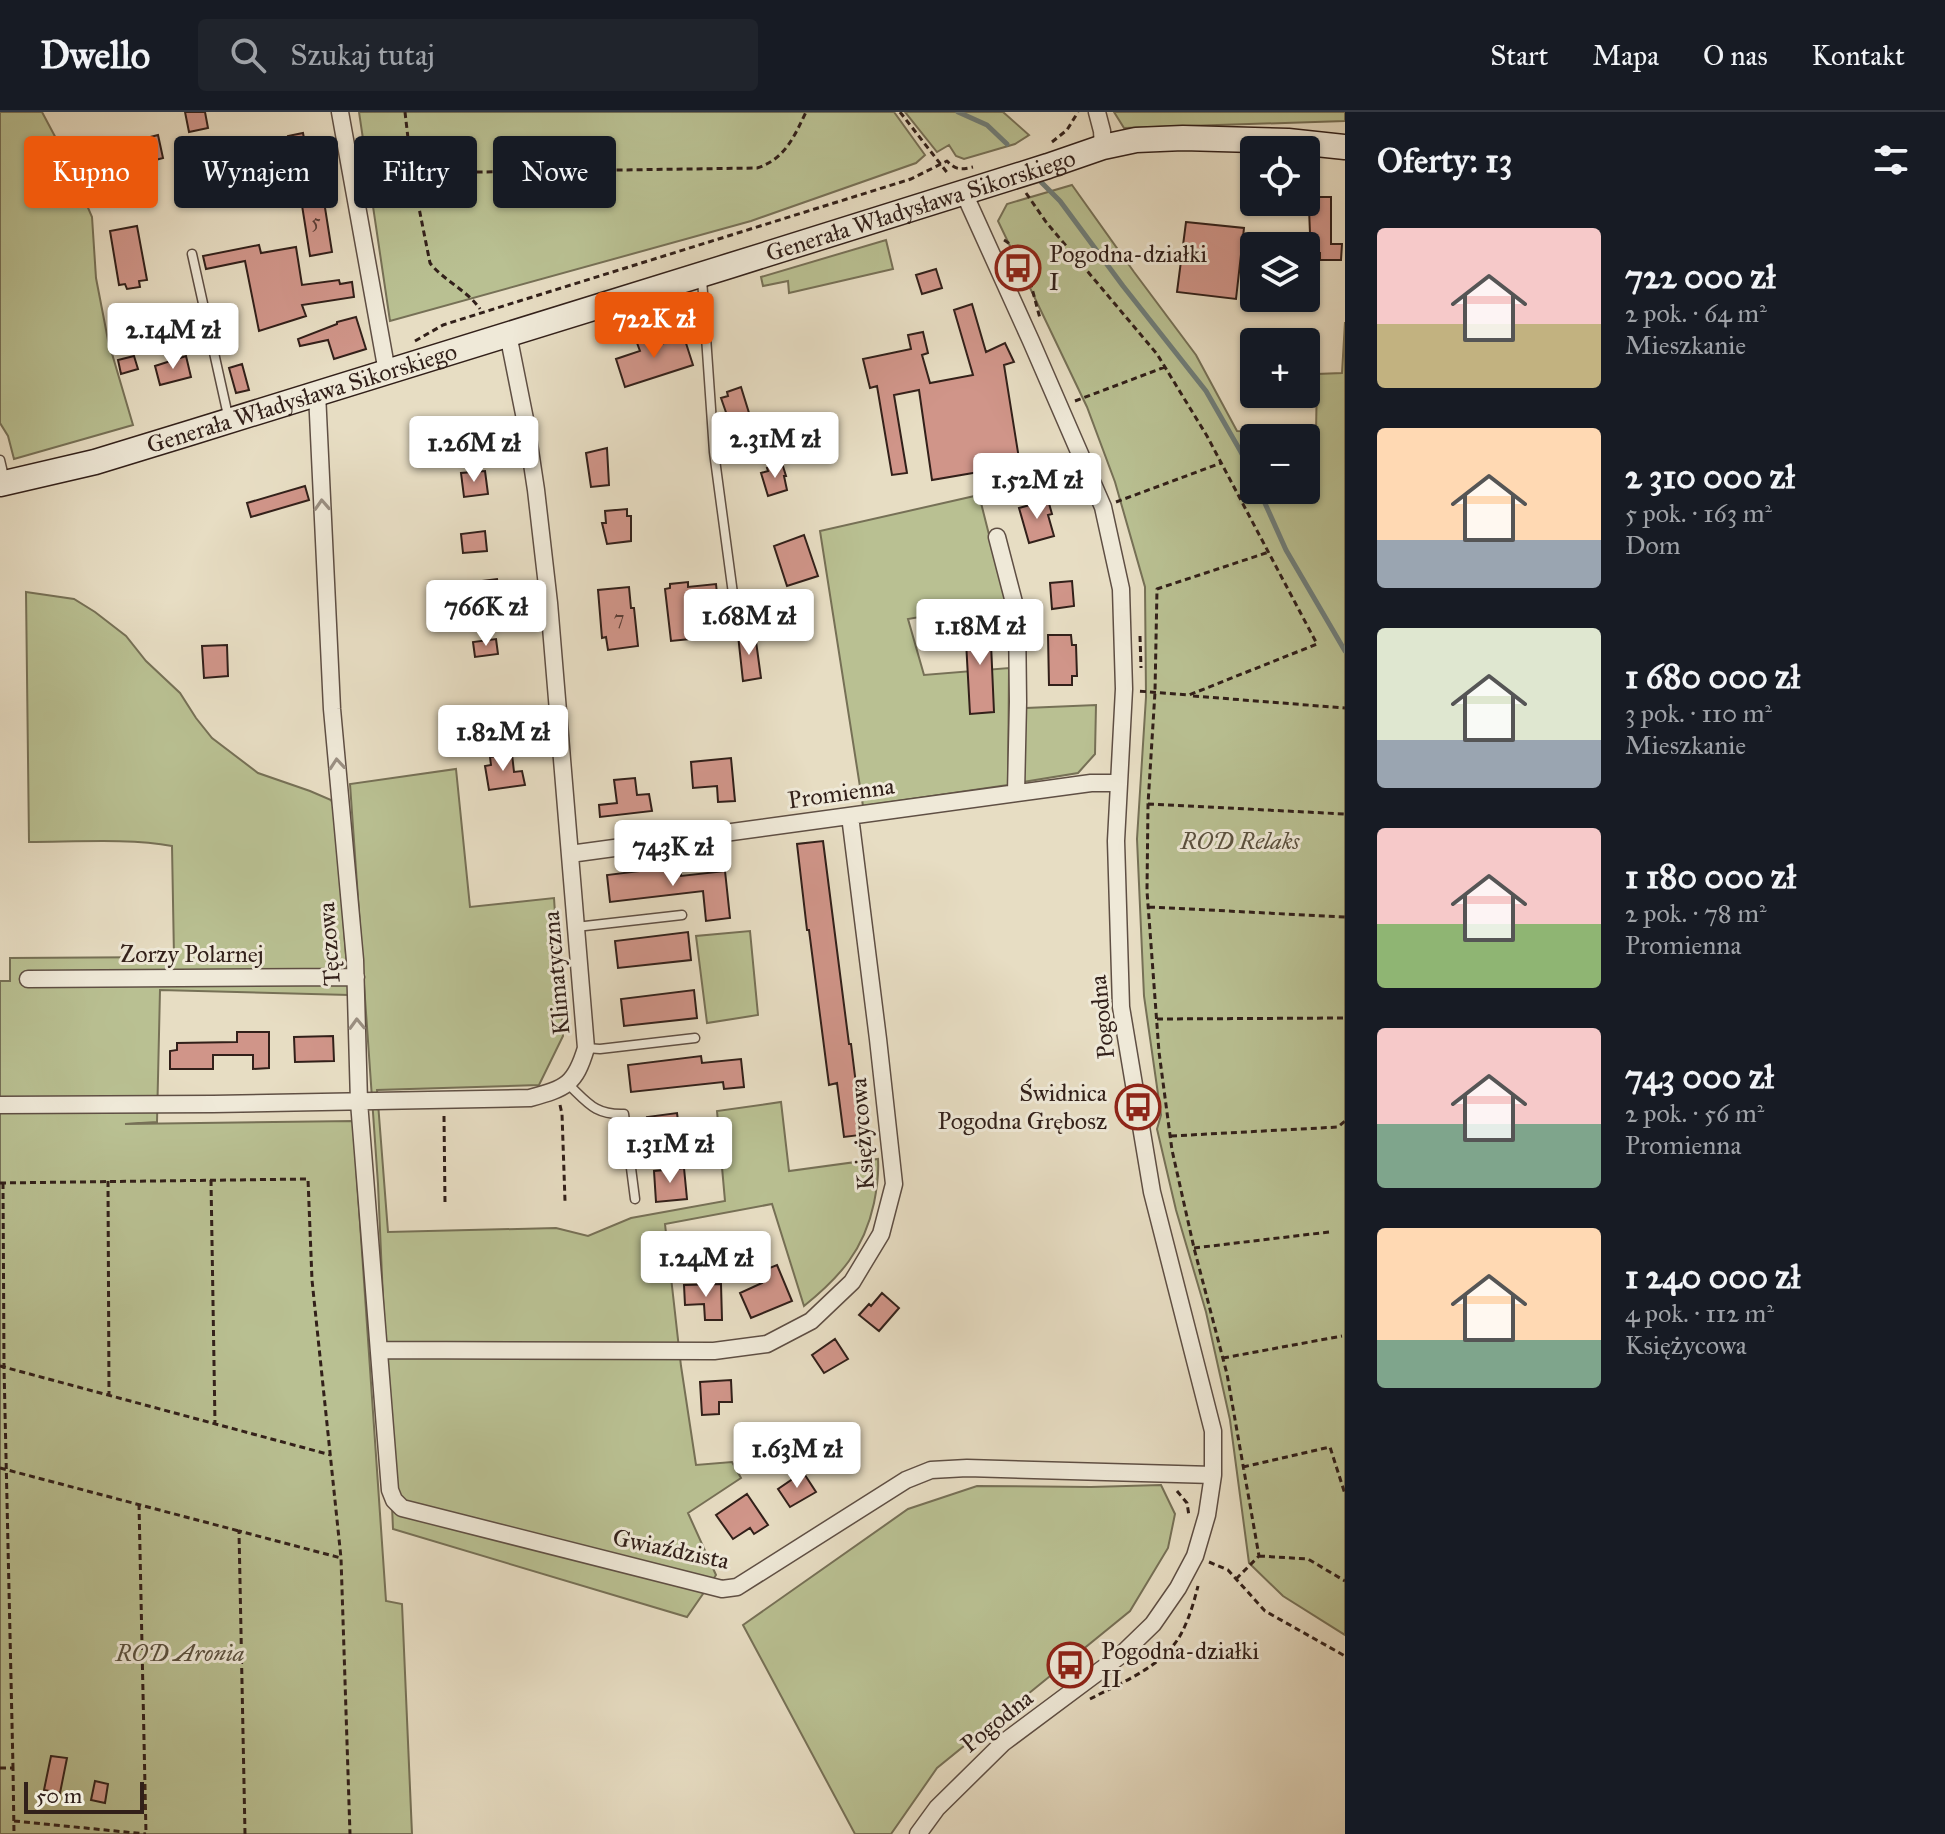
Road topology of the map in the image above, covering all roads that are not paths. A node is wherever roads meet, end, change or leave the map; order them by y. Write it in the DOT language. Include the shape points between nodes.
graph roads {
  1 [pos="340,112"];
  2 [pos="1097,112"];
  3 [pos="1103,147"];
  4 [pos="1345,147"];
  5 [pos="964,193"];
  6 [pos="192,254"];
  7 [pos="701,274"];
  8 [pos="508,334"];
  9 [pos="385,364"];
  10 [pos="317,399"];
  11 [pos="229,421"];
  12 [pos="2,475"];
  13 [pos="997,537"];
  14 [pos="736,616"];
  15 [pos="1119,783"];
  16 [pos="1016,793"];
  17 [pos="850,816"];
  18 [pos="570,854"];
  19 [pos="682,915"];
  20 [pos="576,927"];
  21 [pos="356,977"];
  22 [pos="28,979"];
  23 [pos="695,1038"];
  24 [pos="586,1048"];
  25 [pos="562,1087"];
  26 [pos="359,1102"];
  27 [pos="0,1105"];
  28 [pos="635,1199"];
  29 [pos="379,1350"];
  30 [pos="1213,1475"];
  31 [pos="390,1490"];
  32 [pos="918,1834"];
  1 -- 9 [label="street"];
  2 -- 3 [label="street"];
  3 -- 4 [label="street, Generała Władysława Sikorskiego" via="1183,138"];
  3 -- 5 [label="street, Generała Władysława Sikorskiego"];
  5 -- 7 [label="street, Generała Władysława Sikorskiego"];
  5 -- 15 [label="street, Pogodna" via="1103,507 1121,589 1124,689"];
  6 -- 11 [label="lane"];
  7 -- 8 [label="street, Generała Władysława Sikorskiego"];
  7 -- 14 [label="lane" via="714,452"];
  8 -- 9 [label="street, Generała Władysława Sikorskiego"];
  8 -- 18 [label="street, Klimatyczna" via="536,490"];
  9 -- 10 [label="street, Generała Władysława Sikorskiego"];
  10 -- 11 [label="street, Generała Władysława Sikorskiego"];
  21 -- 10 [label="street, Tęczowa, one-way" via="332,709"];
  11 -- 12 [label="street, Generała Władysława Sikorskiego" via="95,462"];
  13 -- 16 [label="street" via="1017,614"];
  15 -- 16 [label="street, Promienna"];
  15 -- 30 [label="street, Pogodna" via="1121,1007 1152,1192 1213,1431"];
  16 -- 17 [label="street, Promienna"];
  17 -- 18 [label="street, Promienna"];
  17 -- 29 [label="street, Księżycowa" via="894,1184 881,1234 852,1282 811,1321 767,1344 714,1351"];
  18 -- 20 [label="street, Klimatyczna"];
  19 -- 20 [label="lane"];
  20 -- 24 [label="street, Klimatyczna"];
  21 -- 22 [label="street, Zorzy Polarnej"];
  26 -- 21 [label="street, Tęczowa, one-way"];
  23 -- 24 [label="lane"];
  24 -- 25 [label="street, Klimatyczna" via="580,1068"];
  25 -- 26 [label="street" via="530,1098"];
  25 -- 28 [label="lane" via="592,1108 624,1114"];
  26 -- 27 [label="street"];
  26 -- 29 [label="street, Tęczowa"];
  29 -- 31 [label="street, Tęczowa"];
  30 -- 31 [label="street, Gwiaździsta" via="931,1470 906,1480 737,1587 722,1589 402,1508"];
  30 -- 32 [label="street, Pogodna" via="1195,1556 1153,1624 1121,1655 1003,1743"];
}
